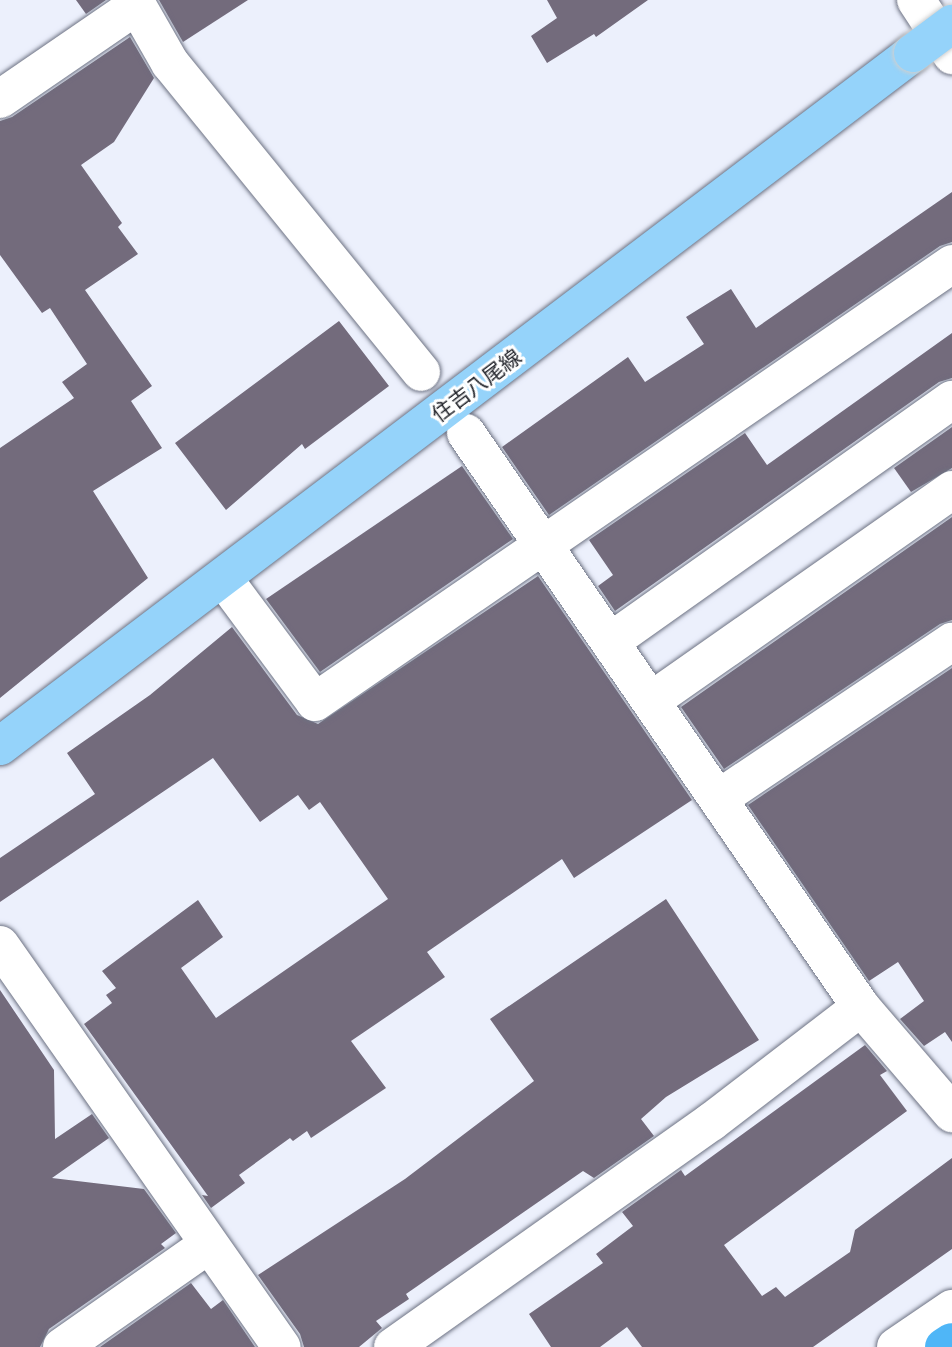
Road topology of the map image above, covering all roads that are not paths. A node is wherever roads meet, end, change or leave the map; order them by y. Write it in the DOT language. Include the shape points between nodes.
graph roads {
  1 [pos="916,0"];
  2 [pos="135,3"];
  3 [pos="952,24"];
  4 [pos="952,55"];
  5 [pos="0,99"];
  6 [pos="952,264"];
  7 [pos="421,372"];
  8 [pos="952,400"];
  9 [pos="466,433"];
  10 [pos="952,490"];
  11 [pos="544,546"];
  12 [pos="223,578"];
  13 [pos="610,642"];
  14 [pos="952,642"];
  15 [pos="651,701"];
  16 [pos="0,746"];
  17 [pos="718,799"];
  18 [pos="0,945"];
  19 [pos="861,1007"];
  20 [pos="952,1114"];
  21 [pos="209,1244"];
  22 [pos="952,1309"];
  23 [pos="952,1342"];
  24 [pos="62,1347"];
  25 [pos="282,1347"];
  26 [pos="393,1347"];
  27 [pos="896,1347"];
  28 [pos="944,1347"];
  1 -- 4 [label="street"];
  2 -- 5 [label="street"];
  2 -- 7 [label="street" via="170,63"];
  3 -- 12 [label="main road, 住吉八尾線, bridge"];
  6 -- 11 [label="street"];
  8 -- 13 [label="street"];
  9 -- 11 [label="street"];
  10 -- 15 [label="street"];
  11 -- 12 [label="street" via="315,702"];
  11 -- 13 [label="street"];
  12 -- 16 [label="main road, 住吉八尾線"];
  13 -- 15 [label="street"];
  14 -- 17 [label="street"];
  15 -- 17 [label="street"];
  17 -- 19 [label="street"];
  18 -- 21 [label="street"];
  19 -- 20 [label="street"];
  19 -- 26 [label="street" via="711,1122"];
  21 -- 24 [label="street"];
  21 -- 25 [label="street"];
  22 -- 27 [label="street"];
  23 -- 28 [label="highway"];
}
